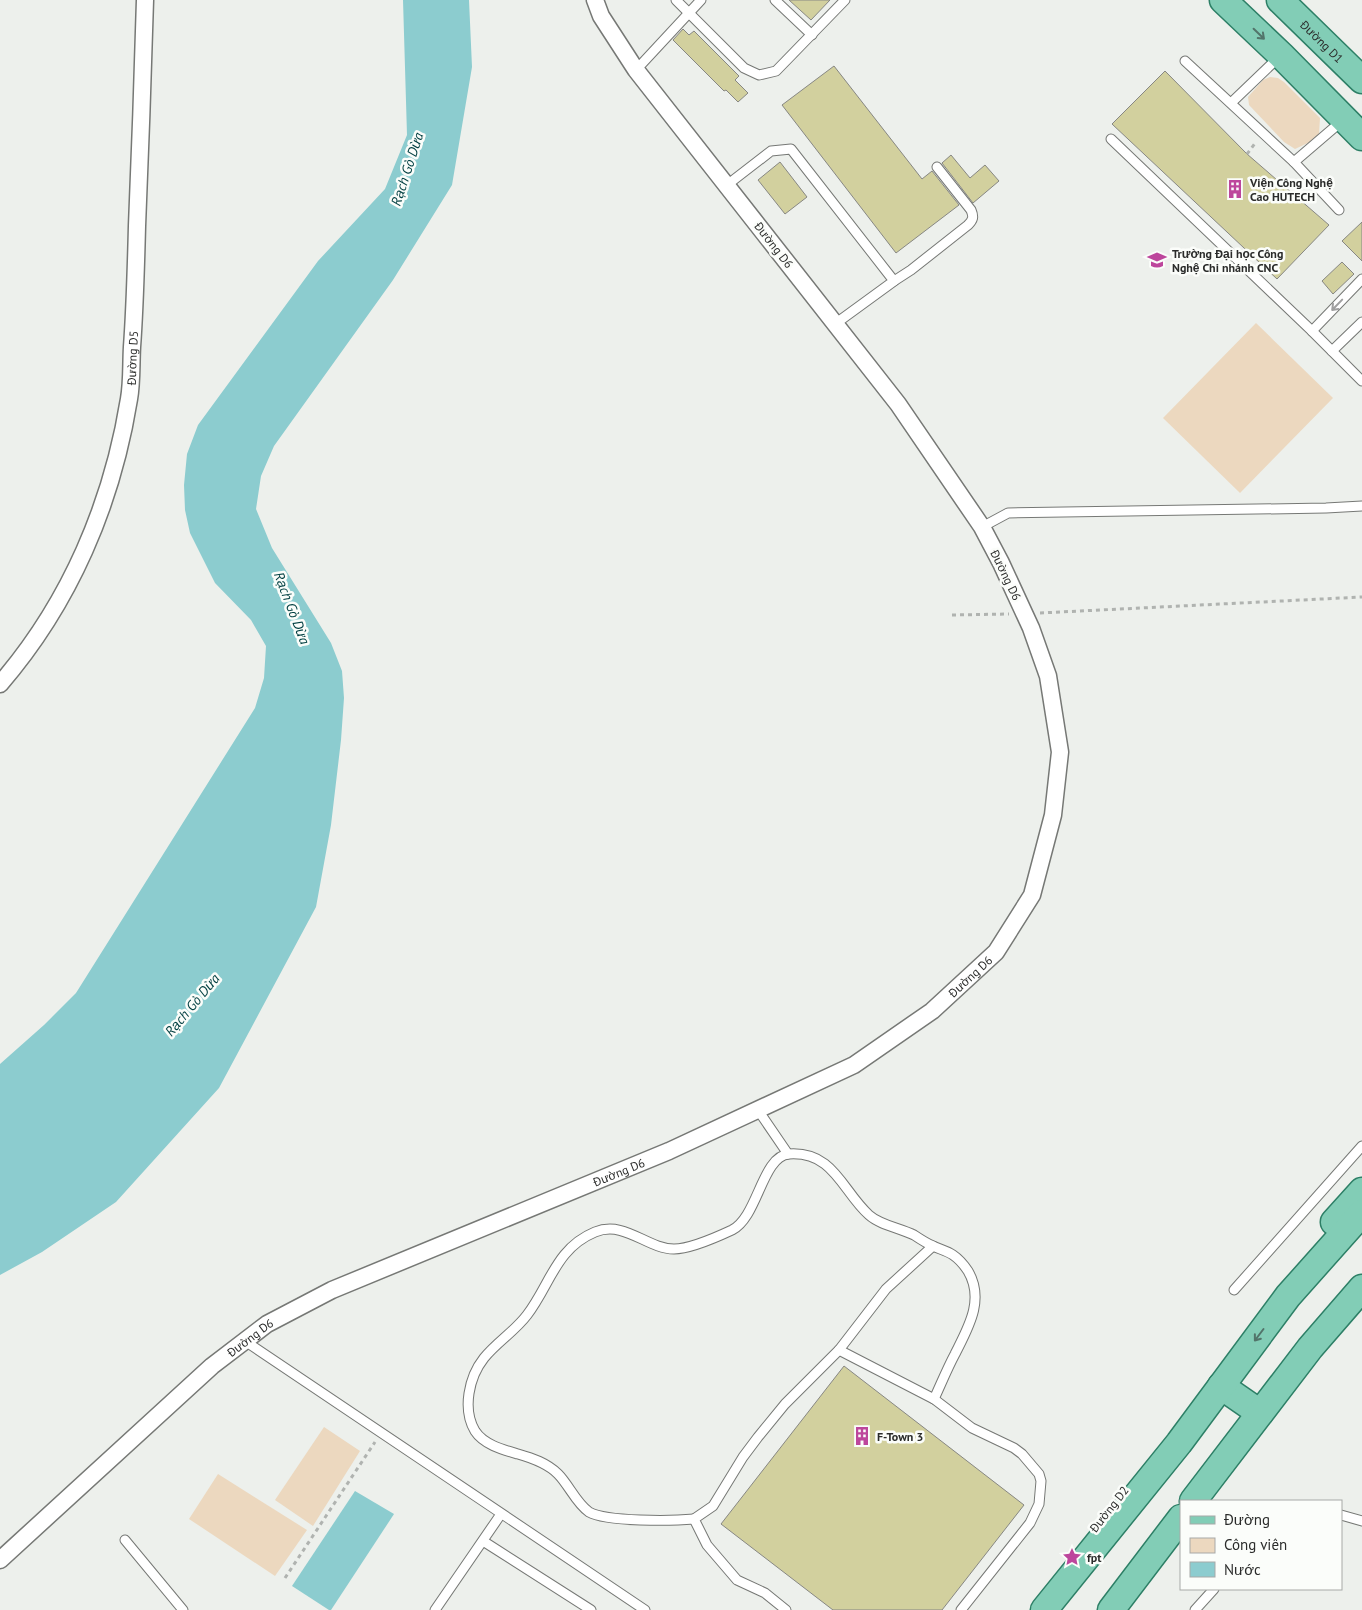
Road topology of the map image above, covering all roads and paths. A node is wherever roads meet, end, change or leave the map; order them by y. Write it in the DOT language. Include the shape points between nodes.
graph roads {
  1 [pos="145,0"];
  2 [pos="595,0"];
  3 [pos="676,0"];
  4 [pos="701,0"];
  5 [pos="775,0"];
  6 [pos="845,0"];
  7 [pos="1224,0"];
  8 [pos="1281,1"];
  9 [pos="689,12"];
  10 [pos="812,35"];
  11 [pos="1185,60"];
  12 [pos="1362,61"];
  13 [pos="1288,63"];
  14 [pos="636,70"];
  15 [pos="1362,80"];
  16 [pos="1231,104"];
  17 [pos="1336,126"];
  18 [pos="1362,137"];
  19 [pos="1111,139"];
  20 [pos="1362,152"];
  21 [pos="1294,162"];
  22 [pos="937,167"];
  23 [pos="726,184"];
  24 [pos="1340,210"];
  25 [pos="1362,279"];
  26 [pos="894,281"];
  27 [pos="1362,322"];
  28 [pos="835,324"];
  29 [pos="1312,331"];
  30 [pos="1332,352"];
  31 [pos="1362,381"];
  32 [pos="1362,506"];
  33 [pos="982,528"];
  34 [pos="1362,596"];
  35 [pos="1025,614"];
  36 [pos="952,615"];
  37 [pos="0,684"];
  38 [pos="758,1110"];
  39 [pos="1362,1146"];
  40 [pos="788,1154"];
  41 [pos="1362,1191"];
  42 [pos="1362,1213"];
  43 [pos="933,1246"];
  44 [pos="1362,1288"];
  45 [pos="1234,1290"];
  46 [pos="1288,1296"];
  47 [pos="1362,1312"];
  48 [pos="245,1341"];
  49 [pos="839,1350"];
  50 [pos="1289,1376"];
  51 [pos="1221,1386"];
  52 [pos="934,1399"];
  53 [pos="1260,1413"];
  54 [pos="381,1433"];
  55 [pos="1180,1443"];
  56 [pos="1218,1469"];
  57 [pos="1194,1500"];
  58 [pos="1211,1500"];
  59 [pos="501,1514"];
  60 [pos="1342,1515"];
  61 [pos="694,1519"];
  62 [pos="1180,1519"];
  63 [pos="1362,1521"];
  64 [pos="125,1540"];
  65 [pos="483,1541"];
  66 [pos="1180,1541"];
  67 [pos="0,1560"];
  68 [pos="285,1578"];
  69 [pos="1213,1590"];
  70 [pos="589,1609"];
  71 [pos="183,1610"];
  72 [pos="435,1610"];
  73 [pos="644,1610"];
  74 [pos="786,1610"];
  75 [pos="961,1610"];
  76 [pos="1030,1610"];
  77 [pos="1044,1610"];
  78 [pos="1111,1610"];
  79 [pos="1127,1610"];
  80 [pos="1196,1610"];
  1 -- 37 [label="street, Đường D5" via="129,398 113,467 85,551 38,634"];
  2 -- 14 [label="street, Đường D6" via="600,16"];
  3 -- 9 [label="lane"];
  4 -- 9 [label="lane"];
  5 -- 10 [label="lane"];
  6 -- 10 [label="lane"];
  7 -- 13 [label="main road, one-way"];
  8 -- 12 [label="main road, Đường D1" via="1308,8"];
  8 -- 15 [label="main road, Đường D1"];
  9 -- 10 [label="lane" via="744,68 759,75 776,71"];
  9 -- 14 [label="lane"];
  11 -- 16 [label="lane"];
  13 -- 16 [label="lane"];
  13 -- 17 [label="main road" via="1297,88"];
  13 -- 18 [label="main road"];
  14 -- 23 [label="street, Đường D6"];
  16 -- 21 [label="lane"];
  17 -- 20 [label="main road"];
  17 -- 21 [label="lane"];
  19 -- 29 [label="lane"];
  21 -- 24 [label="lane"];
  22 -- 26 [label="lane" via="971,210 973,220"];
  23 -- 26 [label="lane" via="771,152 791,149"];
  23 -- 28 [label="street, Đường D6"];
  25 -- 29 [label="lane, one-way"];
  26 -- 28 [label="lane"];
  27 -- 30 [label="lane"];
  28 -- 33 [label="street, Đường D6" via="898,404"];
  29 -- 30 [label="lane"];
  30 -- 31 [label="lane"];
  32 -- 33 [label="lane" via="1008,513"];
  33 -- 35 [label="street, Đường D6"];
  34 -- 35 [label="path"];
  35 -- 36 [label="path"];
  35 -- 38 [label="street, Đường D6" via="1048,676 1060,752 1053,816 1032,895 996,952 932,1011 854,1065"];
  38 -- 40 [label="lane"];
  38 -- 48 [label="street, Đường D6" via="669,1151 332,1290 267,1324"];
  39 -- 45 [label="lane"];
  40 -- 43 [label="lane" via="811,1156 828,1166 875,1220"];
  40 -- 61 [label="lane" via="774,1162 740,1225 715,1237 673,1249 609,1228 585,1236 554,1268 527,1315 482,1360 470,1383 470,1416 475,1431 491,1444 551,1468 589,1512 616,1518"];
  41 -- 46 [label="main road" via="1289,1273"];
  42 -- 46 [label="main road, Đường D2"];
  43 -- 49 [label="lane" via="886,1289"];
  43 -- 52 [label="lane" via="961,1261 970,1275 976,1298 972,1320"];
  44 -- 50 [label="main road"];
  46 -- 51 [label="main road, Đường D2, one-way"];
  47 -- 50 [label="main road" via="1318,1363"];
  48 -- 54 [label="lane"];
  48 -- 67 [label="street, Đường D6" via="212,1366"];
  49 -- 52 [label="lane"];
  49 -- 61 [label="lane" via="785,1404 758,1437 713,1506"];
  50 -- 53 [label="main road"];
  51 -- 53 [label="main road"];
  51 -- 55 [label="main road, Đường D2"];
  52 -- 75 [label="lane" via="972,1428 1018,1451 1034,1467 1040,1481 1039,1504 1030,1523"];
  53 -- 56 [label="main road"];
  54 -- 59 [label="lane"];
  54 -- 68 [label="path"];
  55 -- 76 [label="main road, Đường D2" via="1152,1455"];
  55 -- 77 [label="main road, Đường D2"];
  56 -- 57 [label="main road"];
  56 -- 58 [label="main road" via="1220,1488"];
  59 -- 65 [label="lane"];
  59 -- 73 [label="lane"];
  60 -- 63 [label="lane"];
  61 -- 74 [label="lane" via="707,1545 737,1580 765,1593"];
  62 -- 78 [label="main road"];
  64 -- 71 [label="lane"];
  65 -- 70 [label="lane"];
  65 -- 72 [label="lane"];
  66 -- 79 [label="main road"];
  69 -- 80 [label="lane"];
}
